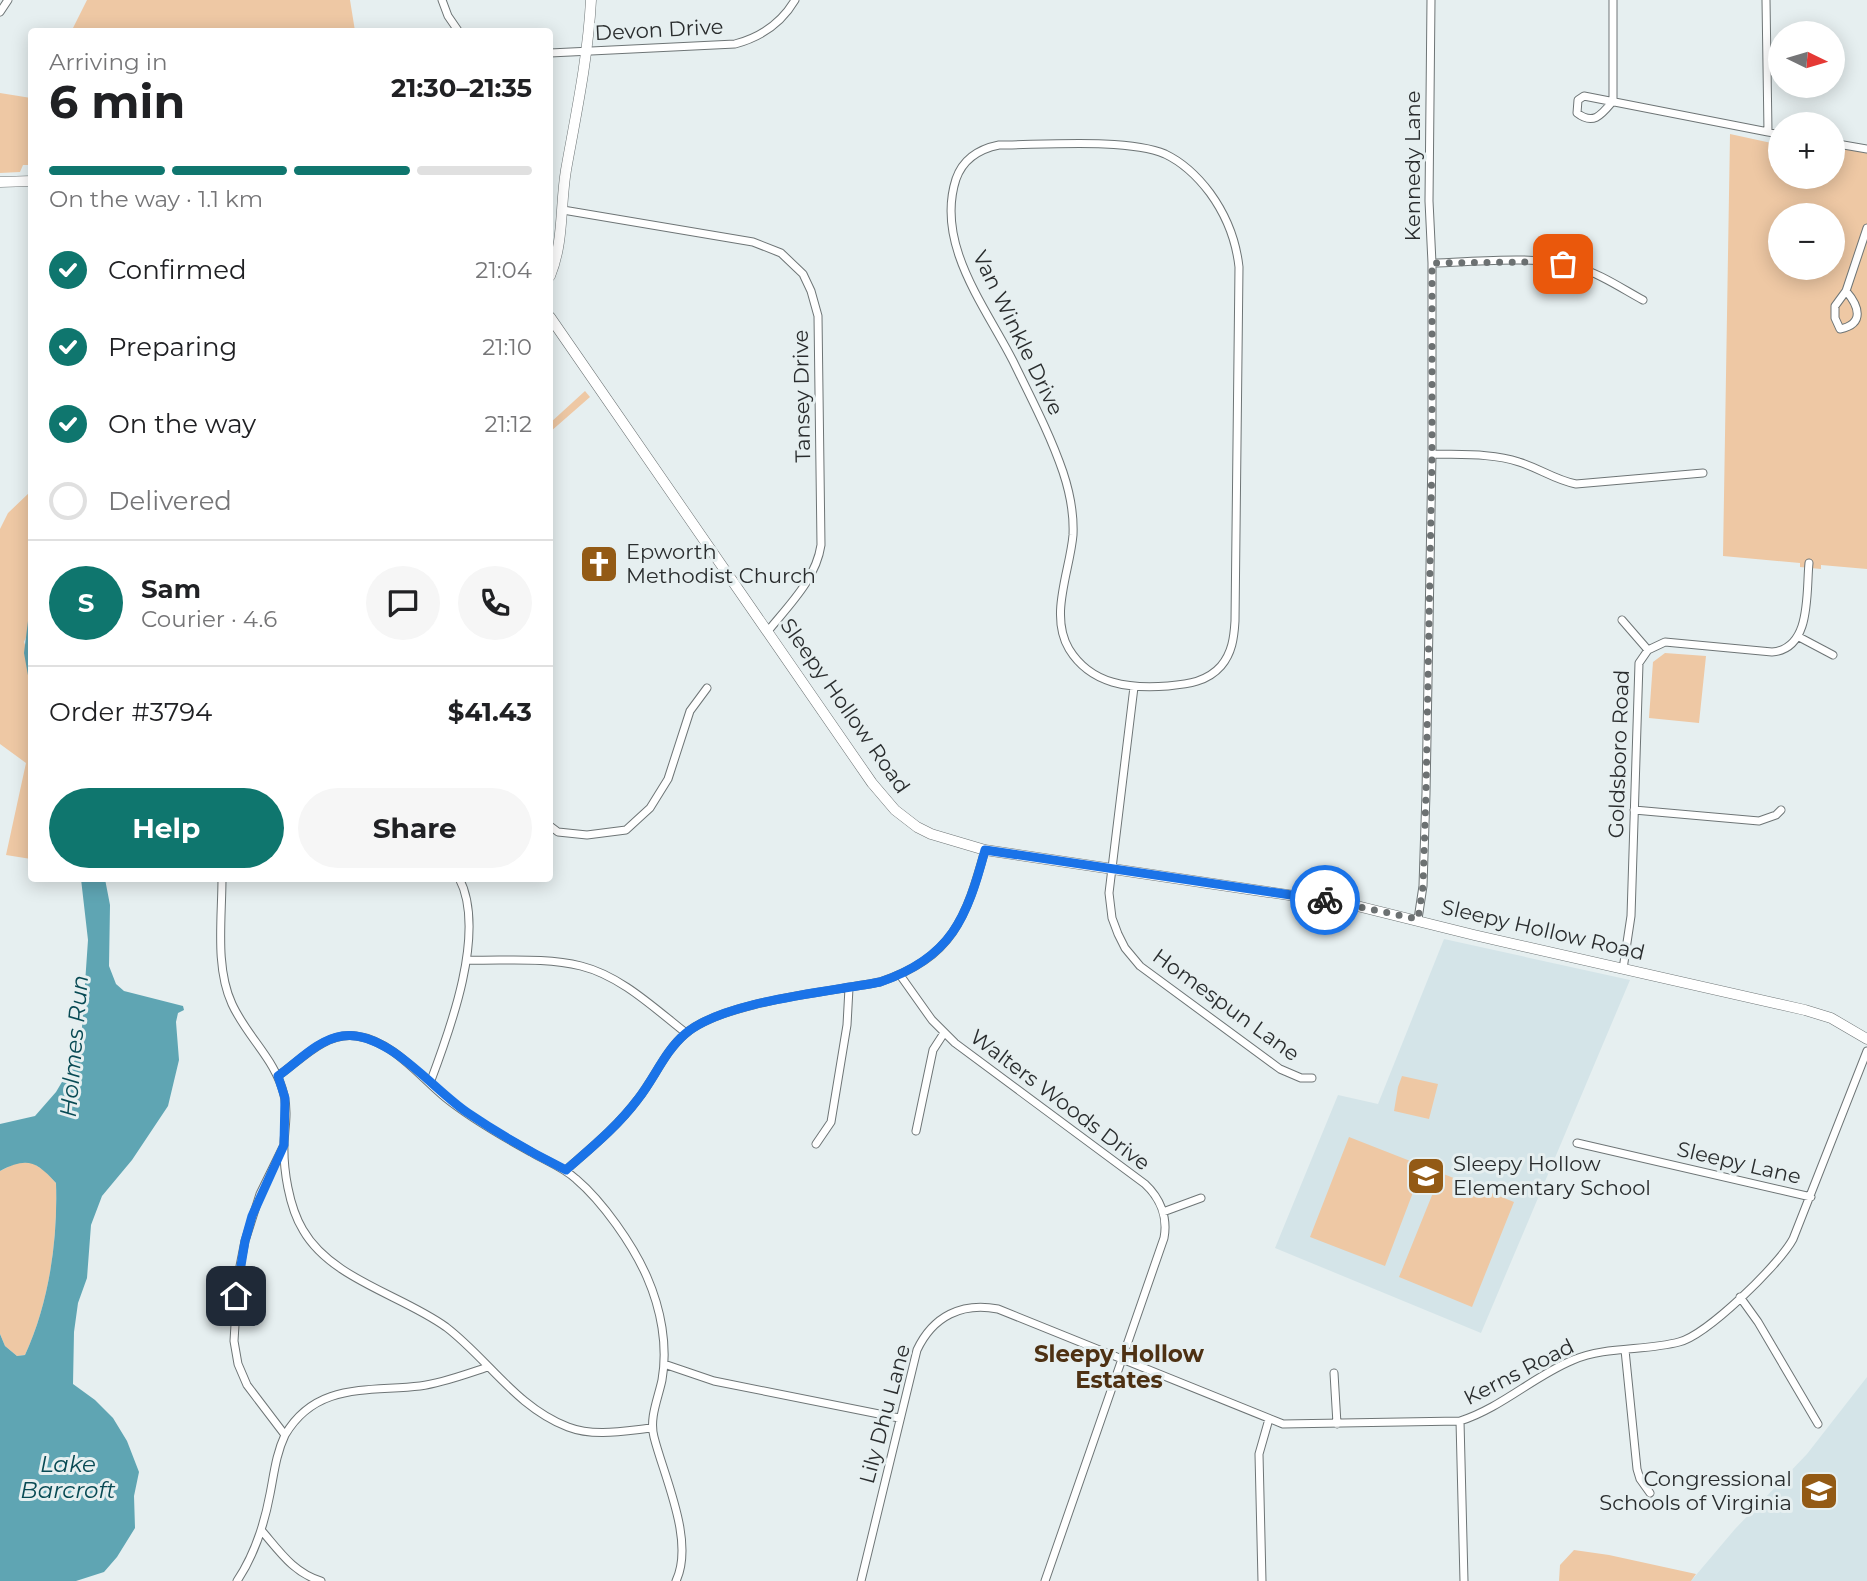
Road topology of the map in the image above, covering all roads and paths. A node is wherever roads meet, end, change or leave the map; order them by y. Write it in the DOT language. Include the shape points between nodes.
graph roads {
  1 [pos="8,0"];
  2 [pos="442,0"];
  3 [pos="591,0"];
  4 [pos="795,0"];
  5 [pos="1432,0"];
  6 [pos="1613,0"];
  7 [pos="1766,0"];
  8 [pos="0,12"];
  9 [pos="456,28"];
  10 [pos="587,51"];
  11 [pos="553,52"];
  12 [pos="1613,101"];
  13 [pos="1768,132"];
  14 [pos="1845,145"];
  15 [pos="1867,149"];
  16 [pos="28,181"];
  17 [pos="0,182"];
  18 [pos="563,210"];
  19 [pos="1867,228"];
  20 [pos="1432,263"];
  21 [pos="553,264"];
  22 [pos="1846,291"];
  23 [pos="1643,300"];
  24 [pos="553,321"];
  25 [pos="1432,454"];
  26 [pos="1703,473"];
  27 [pos="1809,563"];
  28 [pos="1622,620"];
  29 [pos="768,631"];
  30 [pos="1799,637"];
  31 [pos="1648,650"];
  32 [pos="1833,655"];
  33 [pos="1134,687"];
  34 [pos="707,688"];
  35 [pos="1634,810"];
  36 [pos="1781,810"];
  37 [pos="553,828"];
  38 [pos="985,850"];
  39 [pos="1112,867"];
  40 [pos="222,882"];
  41 [pos="461,882"];
  42 [pos="1418,919"];
  43 [pos="468,960"];
  44 [pos="1623,969"];
  45 [pos="900,975"];
  46 [pos="849,988"];
  47 [pos="686,1033"];
  48 [pos="944,1033"];
  49 [pos="1867,1038"];
  50 [pos="1867,1051"];
  51 [pos="278,1076"];
  52 [pos="1312,1078"];
  53 [pos="430,1083"];
  54 [pos="916,1130"];
  55 [pos="1577,1143"];
  56 [pos="816,1144"];
  57 [pos="284,1145"];
  58 [pos="566,1170"];
  59 [pos="1811,1197"];
  60 [pos="1201,1198"];
  61 [pos="1163,1212"];
  62 [pos="1740,1297"];
  63 [pos="1625,1349"];
  64 [pos="1122,1360"];
  65 [pos="664,1364"];
  66 [pos="488,1367"];
  67 [pos="1334,1373"];
  68 [pos="899,1418"];
  69 [pos="1269,1419"];
  70 [pos="1460,1420"];
  71 [pos="1337,1424"];
  72 [pos="1818,1424"];
  73 [pos="652,1428"];
  74 [pos="285,1435"];
  75 [pos="1650,1493"];
  76 [pos="262,1531"];
  77 [pos="678,1580"];
  78 [pos="237,1581"];
  79 [pos="321,1581"];
  80 [pos="861,1581"];
  81 [pos="1045,1581"];
  82 [pos="1262,1581"];
  83 [pos="1464,1581"];
  1 -- 8 [label="street"];
  2 -- 9 [label="street"];
  3 -- 10 [label="main road"];
  4 -- 10 [label="street, Devon Drive" via="774,26 734,44"];
  5 -- 20 [label="street, Kennedy Lane"];
  6 -- 12 [label="street"];
  7 -- 13 [label="street"];
  10 -- 11 [label="street, Devon Drive"];
  10 -- 18 [label="main road"];
  12 -- 12 [label="street" via="1584,96 1578,100 1577,113 1591,120 1600,117"];
  12 -- 13 [label="street"];
  14 -- 15 [label="street"];
  16 -- 17 [label="main road"];
  18 -- 21 [label="main road"];
  18 -- 29 [label="street, Tansey Drive" via="753,242 781,253 807,281 819,325 821,545 815,569"];
  19 -- 22 [label="street"];
  20 -- 23 [label="street" via="1563,264 1592,273"];
  20 -- 25 [label="street, Kennedy Lane"];
  22 -- 22 [label="street" via="1835,306 1840,329 1849,327 1857,313 1857,305"];
  24 -- 29 [label="main road, Sleepy Hollow Road"];
  25 -- 26 [label="street" via="1504,458 1576,484"];
  25 -- 42 [label="street, Kennedy Lane" via="1426,793"];
  27 -- 30 [label="street"];
  28 -- 31 [label="street"];
  29 -- 38 [label="main road, Sleepy Hollow Road" via="895,810 931,834"];
  30 -- 31 [label="street, Goldsboro Road" via="1778,652 1665,642"];
  30 -- 32 [label="street"];
  31 -- 35 [label="street, Goldsboro Road" via="1637,673"];
  33 -- 33 [label="street, Van Winkle Drive" via="1202,680 1220,667 1232,647 1240,267 1234,238 1202,183 1166,155 1136,147 988,147 969,158 958,175 951,204 954,242 1041,417 1071,496 1073,533 1060,610 1064,639 1083,666 1122,686"];
  33 -- 39 [label="street"];
  34 -- 37 [label="street" via="690,711 668,779 650,808 626,830 587,835"];
  35 -- 36 [label="street" via="1759,821"];
  35 -- 44 [label="street, Goldsboro Road" via="1631,916"];
  38 -- 39 [label="main road, Sleepy Hollow Road"];
  38 -- 45 [label="street" via="971,901 958,925 929,957"];
  39 -- 42 [label="main road, Sleepy Hollow Road"];
  39 -- 52 [label="street, Homespun Lane" via="1112,918 1133,959 1280,1069"];
  40 -- 51 [label="street" via="225,985 239,1017"];
  41 -- 43 [label="street" via="470,908"];
  42 -- 44 [label="main road, Sleepy Hollow Road"];
  43 -- 47 [label="street" via="582,966 614,979"];
  43 -- 53 [label="street"];
  44 -- 49 [label="main road, Sleepy Hollow Road" via="1831,1018"];
  45 -- 46 [label="street"];
  45 -- 48 [label="street, Walters Woods Drive"];
  46 -- 47 [label="street" via="746,1007"];
  46 -- 56 [label="street" via="831,1122"];
  47 -- 58 [label="street" via="627,1114"];
  48 -- 54 [label="street" via="933,1050"];
  48 -- 61 [label="street, Walters Woods Drive" via="1145,1184"];
  50 -- 59 [label="street, Kerns Road"];
  51 -- 53 [label="street" via="321,1044 343,1035 381,1045"];
  51 -- 57 [label="street" via="285,1098"];
  53 -- 58 [label="street" via="478,1120"];
  55 -- 59 [label="street, Sleepy Lane"];
  57 -- 66 [label="street" via="292,1197 308,1238 357,1278 447,1328"];
  57 -- 74 [label="street" via="260,1194 245,1241 234,1341 247,1385"];
  58 -- 65 [label="street" via="607,1214 647,1277 662,1327"];
  59 -- 62 [label="street, Kerns Road" via="1786,1251"];
  60 -- 61 [label="street"];
  61 -- 64 [label="street" via="1166,1231"];
  62 -- 63 [label="street, Kerns Road" via="1694,1337"];
  62 -- 72 [label="street"];
  63 -- 70 [label="street, Kerns Road" via="1573,1360 1485,1411"];
  63 -- 75 [label="street" via="1637,1469"];
  64 -- 68 [label="street, Lily Dhu Lane" via="998,1309 959,1310 942,1318 922,1341"];
  64 -- 69 [label="street, Lily Dhu Lane"];
  64 -- 81 [label="street"];
  65 -- 68 [label="street" via="714,1381"];
  65 -- 73 [label="street"];
  66 -- 73 [label="street" via="529,1405 570,1428 609,1432"];
  66 -- 74 [label="street" via="438,1383 331,1396 306,1410"];
  67 -- 71 [label="street"];
  68 -- 80 [label="street, Lily Dhu Lane"];
  69 -- 71 [label="street, Kerns Road" via="1293,1425"];
  69 -- 82 [label="street" via="1259,1464"];
  70 -- 71 [label="street, Kerns Road"];
  70 -- 83 [label="street"];
  73 -- 77 [label="street" via="679,1529"];
  74 -- 76 [label="street"];
  76 -- 78 [label="street"];
  76 -- 79 [label="street" via="289,1564"];
}
